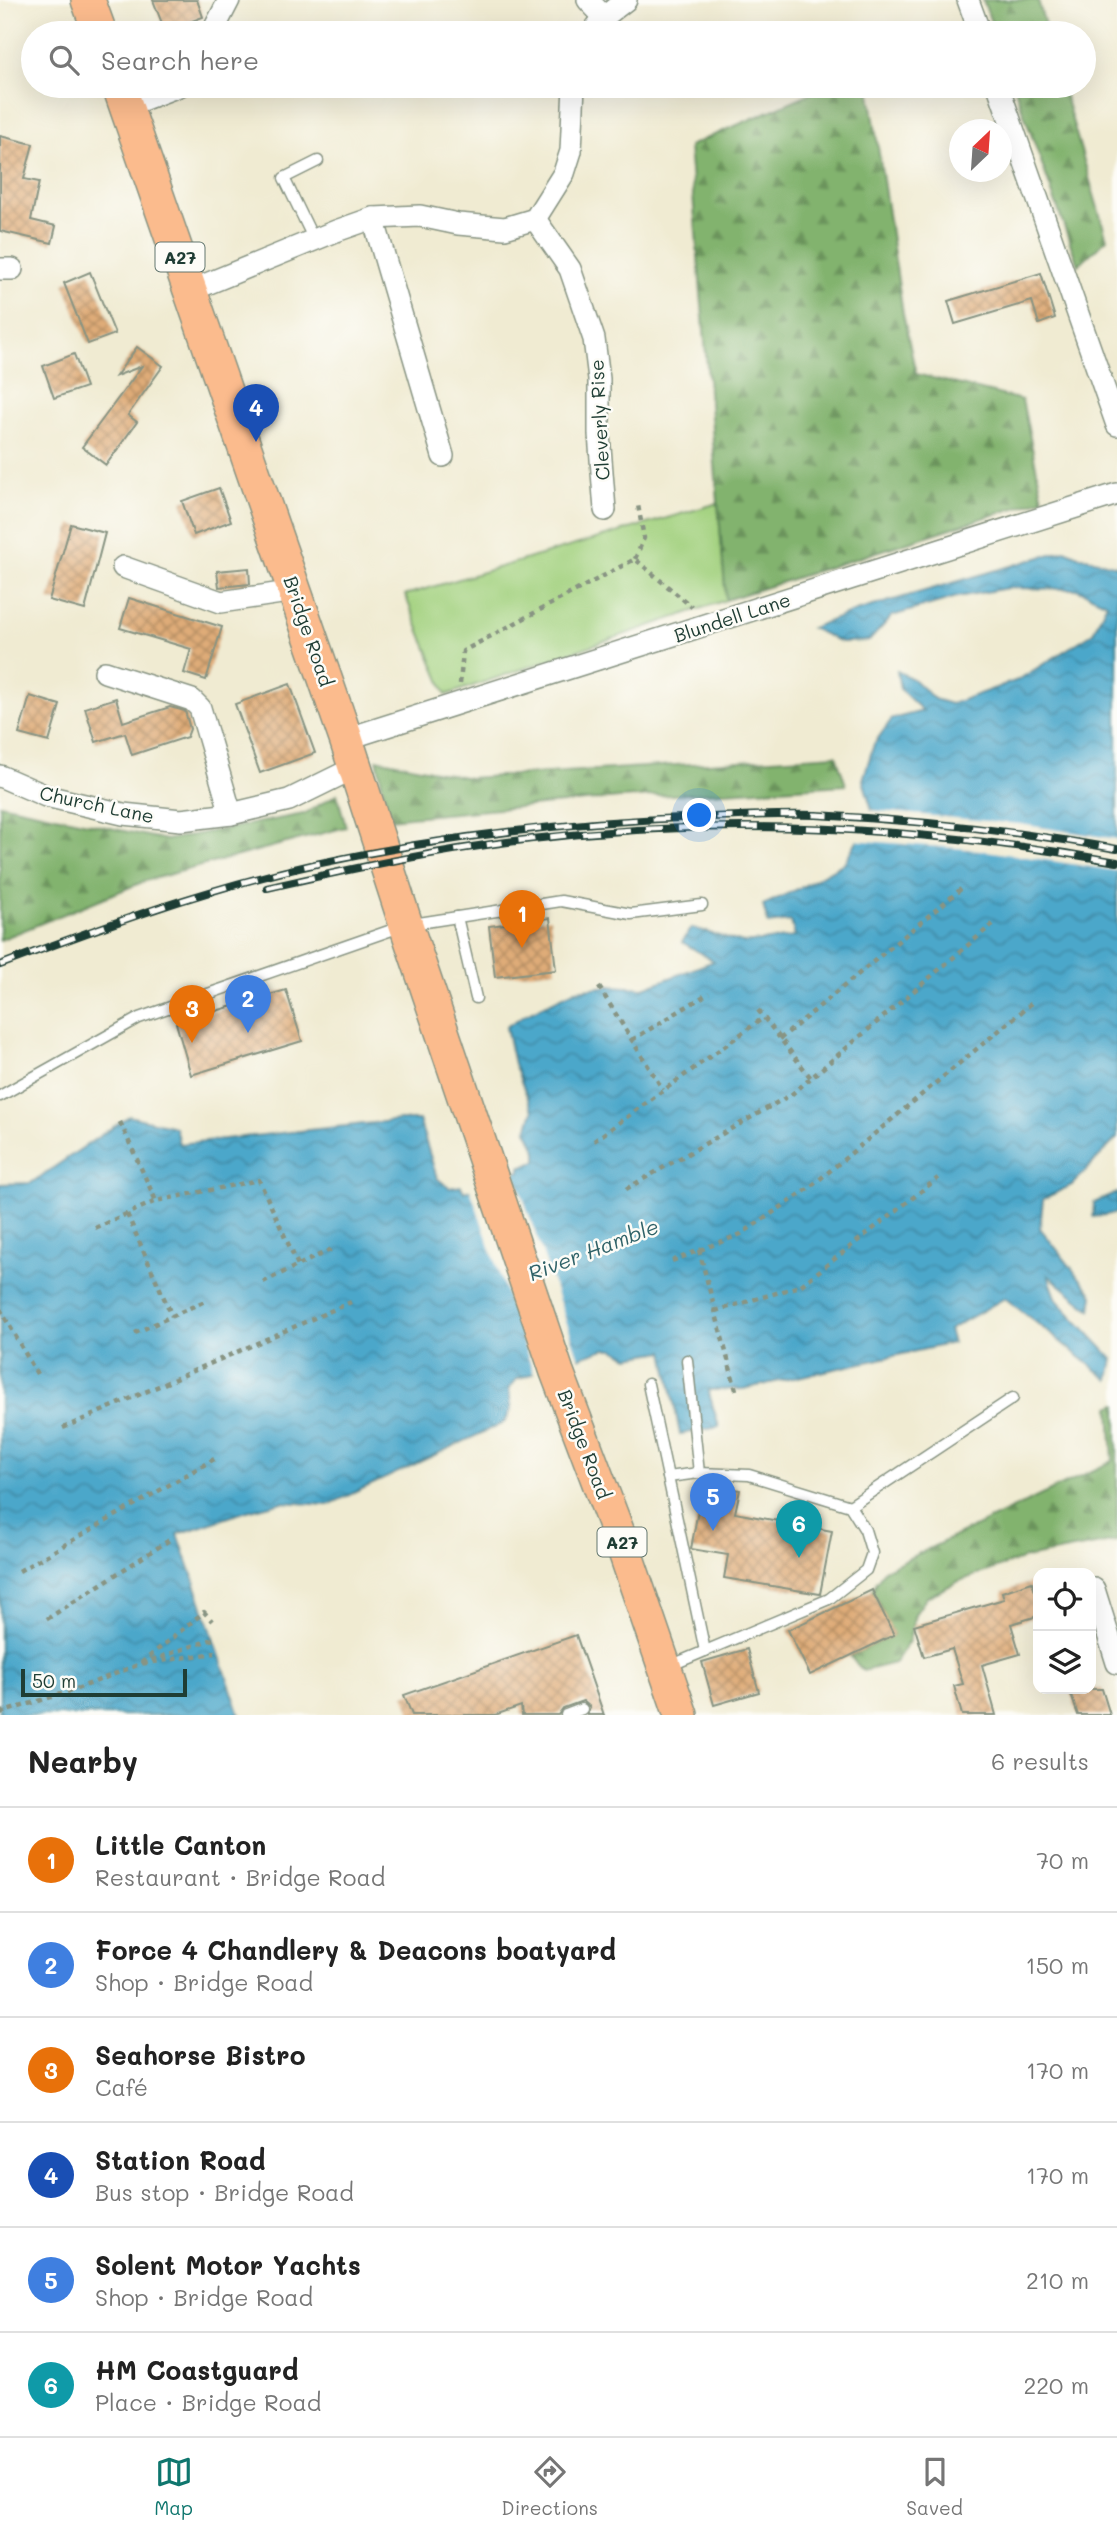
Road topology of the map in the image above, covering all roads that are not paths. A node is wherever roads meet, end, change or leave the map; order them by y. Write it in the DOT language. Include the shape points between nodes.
graph roads {
  1 [pos="88,0"];
  2 [pos="229,0"];
  3 [pos="588,0"];
  4 [pos="625,0"];
  5 [pos="968,0"];
  6 [pos="96,21"];
  7 [pos="218,21"];
  8 [pos="596,21"];
  9 [pos="602,21"];
  10 [pos="976,21"];
  11 [pos="124,98"];
  12 [pos="573,98"];
  13 [pos="1002,98"];
  14 [pos="318,161"];
  15 [pos="373,218"];
  16 [pos="535,219"];
  17 [pos="314,240"];
  18 [pos="192,290"];
  19 [pos="1117,425"];
  20 [pos="443,456"];
  21 [pos="1117,494"];
  22 [pos="605,510"];
  23 [pos="122,565"];
  24 [pos="296,590"];
  25 [pos="105,672"];
  26 [pos="351,753"];
  27 [pos="0,776"];
  28 [pos="231,814"];
  29 [pos="702,905"];
  30 [pos="457,917"];
  31 [pos="406,925"];
  32 [pos="476,998"];
  33 [pos="0,1096"];
  34 [pos="687,1360"];
  35 [pos="648,1384"];
  36 [pos="1013,1398"];
  37 [pos="699,1473"];
  38 [pos="668,1477"];
  39 [pos="850,1506"];
  40 [pos="1096,1595"];
  41 [pos="705,1650"];
  42 [pos="1115,1652"];
  43 [pos="665,1668"];
  44 [pos="582,1709"];
  45 [pos="566,1715"];
  46 [pos="681,1715"];
  1 -- 6 [label="main road"];
  2 -- 7 [label="street"];
  3 -- 8 [label="street"];
  4 -- 9 [label="street"];
  5 -- 10 [label="street"];
  11 -- 18 [label="main road, Bridge Road / A27"];
  12 -- 16 [label="street" via="564,173"];
  13 -- 19 [label="street"];
  14 -- 17 [label="lane" via="284,178"];
  15 -- 16 [label="street" via="420,216 505,228"];
  15 -- 17 [label="street"];
  15 -- 20 [label="street"];
  16 -- 22 [label="street, Cleverly Rise" via="570,269 594,339"];
  17 -- 18 [label="street"];
  18 -- 24 [label="main road, Bridge Road / A27"];
  21 -- 26 [label="street, Blundell Lane" via="458,704"];
  23 -- 24 [label="street" via="221,602"];
  24 -- 26 [label="main road, Bridge Road / A27"];
  25 -- 28 [label="street" via="192,700 200,708"];
  26 -- 28 [label="street, Church Lane" via="289,800"];
  26 -- 31 [label="main road, Bridge Road / A27"];
  27 -- 28 [label="street, Church Lane" via="46,796 123,814 181,820"];
  29 -- 30 [label="lane" via="632,914 561,901"];
  30 -- 31 [label="lane"];
  30 -- 32 [label="lane"];
  31 -- 33 [label="lane" via="138,1018"];
  31 -- 43 [label="main road, Bridge Road / A27" via="557,1372"];
  34 -- 37 [label="lane"];
  35 -- 38 [label="lane"];
  36 -- 39 [label="lane"];
  37 -- 38 [label="lane"];
  37 -- 39 [label="lane" via="750,1475"];
  38 -- 41 [label="lane"];
  39 -- 41 [label="lane" via="872,1553 866,1570 829,1599"];
  40 -- 42 [label="street"];
  41 -- 43 [label="lane"];
  43 -- 46 [label="main road, Bridge Road / A27"];
  44 -- 45 [label="lane"];
}
